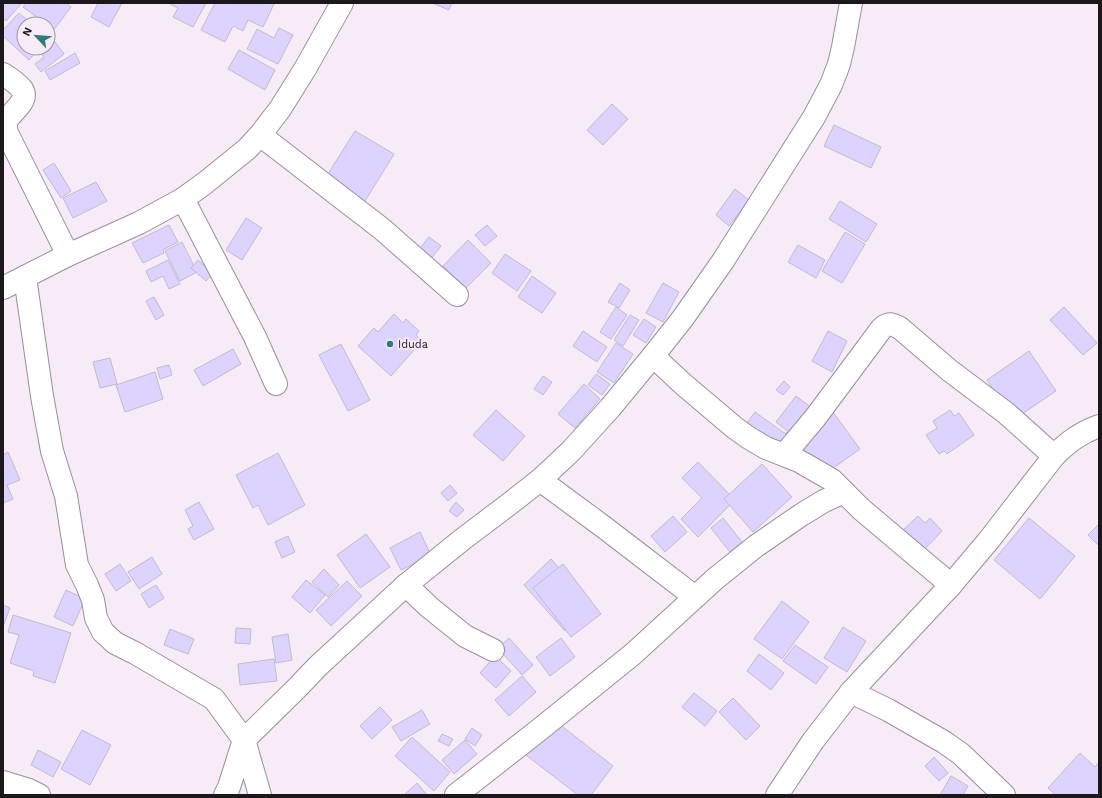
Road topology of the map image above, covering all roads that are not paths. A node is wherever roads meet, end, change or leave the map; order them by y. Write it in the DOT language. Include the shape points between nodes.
graph roads {
  1 [pos="342,3"];
  2 [pos="851,3"];
  3 [pos="3,74"];
  4 [pos="260,135"];
  5 [pos="183,198"];
  6 [pos="68,255"];
  7 [pos="25,277"];
  8 [pos="3,288"];
  9 [pos="457,295"];
  10 [pos="654,356"];
  11 [pos="276,384"];
  12 [pos="1099,426"];
  13 [pos="784,455"];
  14 [pos="1054,456"];
  15 [pos="540,480"];
  16 [pos="844,492"];
  17 [pos="406,585"];
  18 [pos="951,585"];
  19 [pos="695,597"];
  20 [pos="493,650"];
  21 [pos="851,692"];
  22 [pos="244,740"];
  23 [pos="3,782"];
  24 [pos="39,795"];
  25 [pos="225,795"];
  26 [pos="260,795"];
  27 [pos="456,795"];
  28 [pos="777,795"];
  29 [pos="1004,795"];
  1 -- 4 [label="street" via="305,69"];
  2 -- 10 [label="street" via="839,64 814,117 723,261"];
  3 -- 6 [label="street" via="22,89 24,95 22,102 7,121 7,133"];
  4 -- 5 [label="street" via="247,149"];
  4 -- 9 [label="street" via="382,229"];
  5 -- 6 [label="street" via="139,223"];
  5 -- 11 [label="street" via="256,337"];
  6 -- 7 [label="street"];
  7 -- 8 [label="street"];
  7 -- 22 [label="street" via="52,451 66,496 77,565 93,600 96,618 103,632 115,643 136,652 214,699"];
  10 -- 13 [label="street" via="735,428 766,448"];
  10 -- 15 [label="street" via="572,451"];
  12 -- 14 [label="street" via="1085,431"];
  13 -- 14 [label="street" via="882,328 892,324 1006,413"];
  13 -- 16 [label="street" via="832,480"];
  14 -- 18 [label="street"];
  15 -- 17 [label="street"];
  15 -- 19 [label="street"];
  16 -- 18 [label="street"];
  16 -- 19 [label="street" via="801,515 756,546"];
  17 -- 20 [label="street" via="465,636"];
  17 -- 22 [label="street" via="318,666"];
  18 -- 21 [label="street"];
  19 -- 27 [label="street" via="633,654"];
  21 -- 28 [label="street" via="813,741"];
  21 -- 29 [label="street" via="944,742 961,754"];
  22 -- 25 [label="street"];
  22 -- 26 [label="street"];
  23 -- 24 [label="street"];
}
